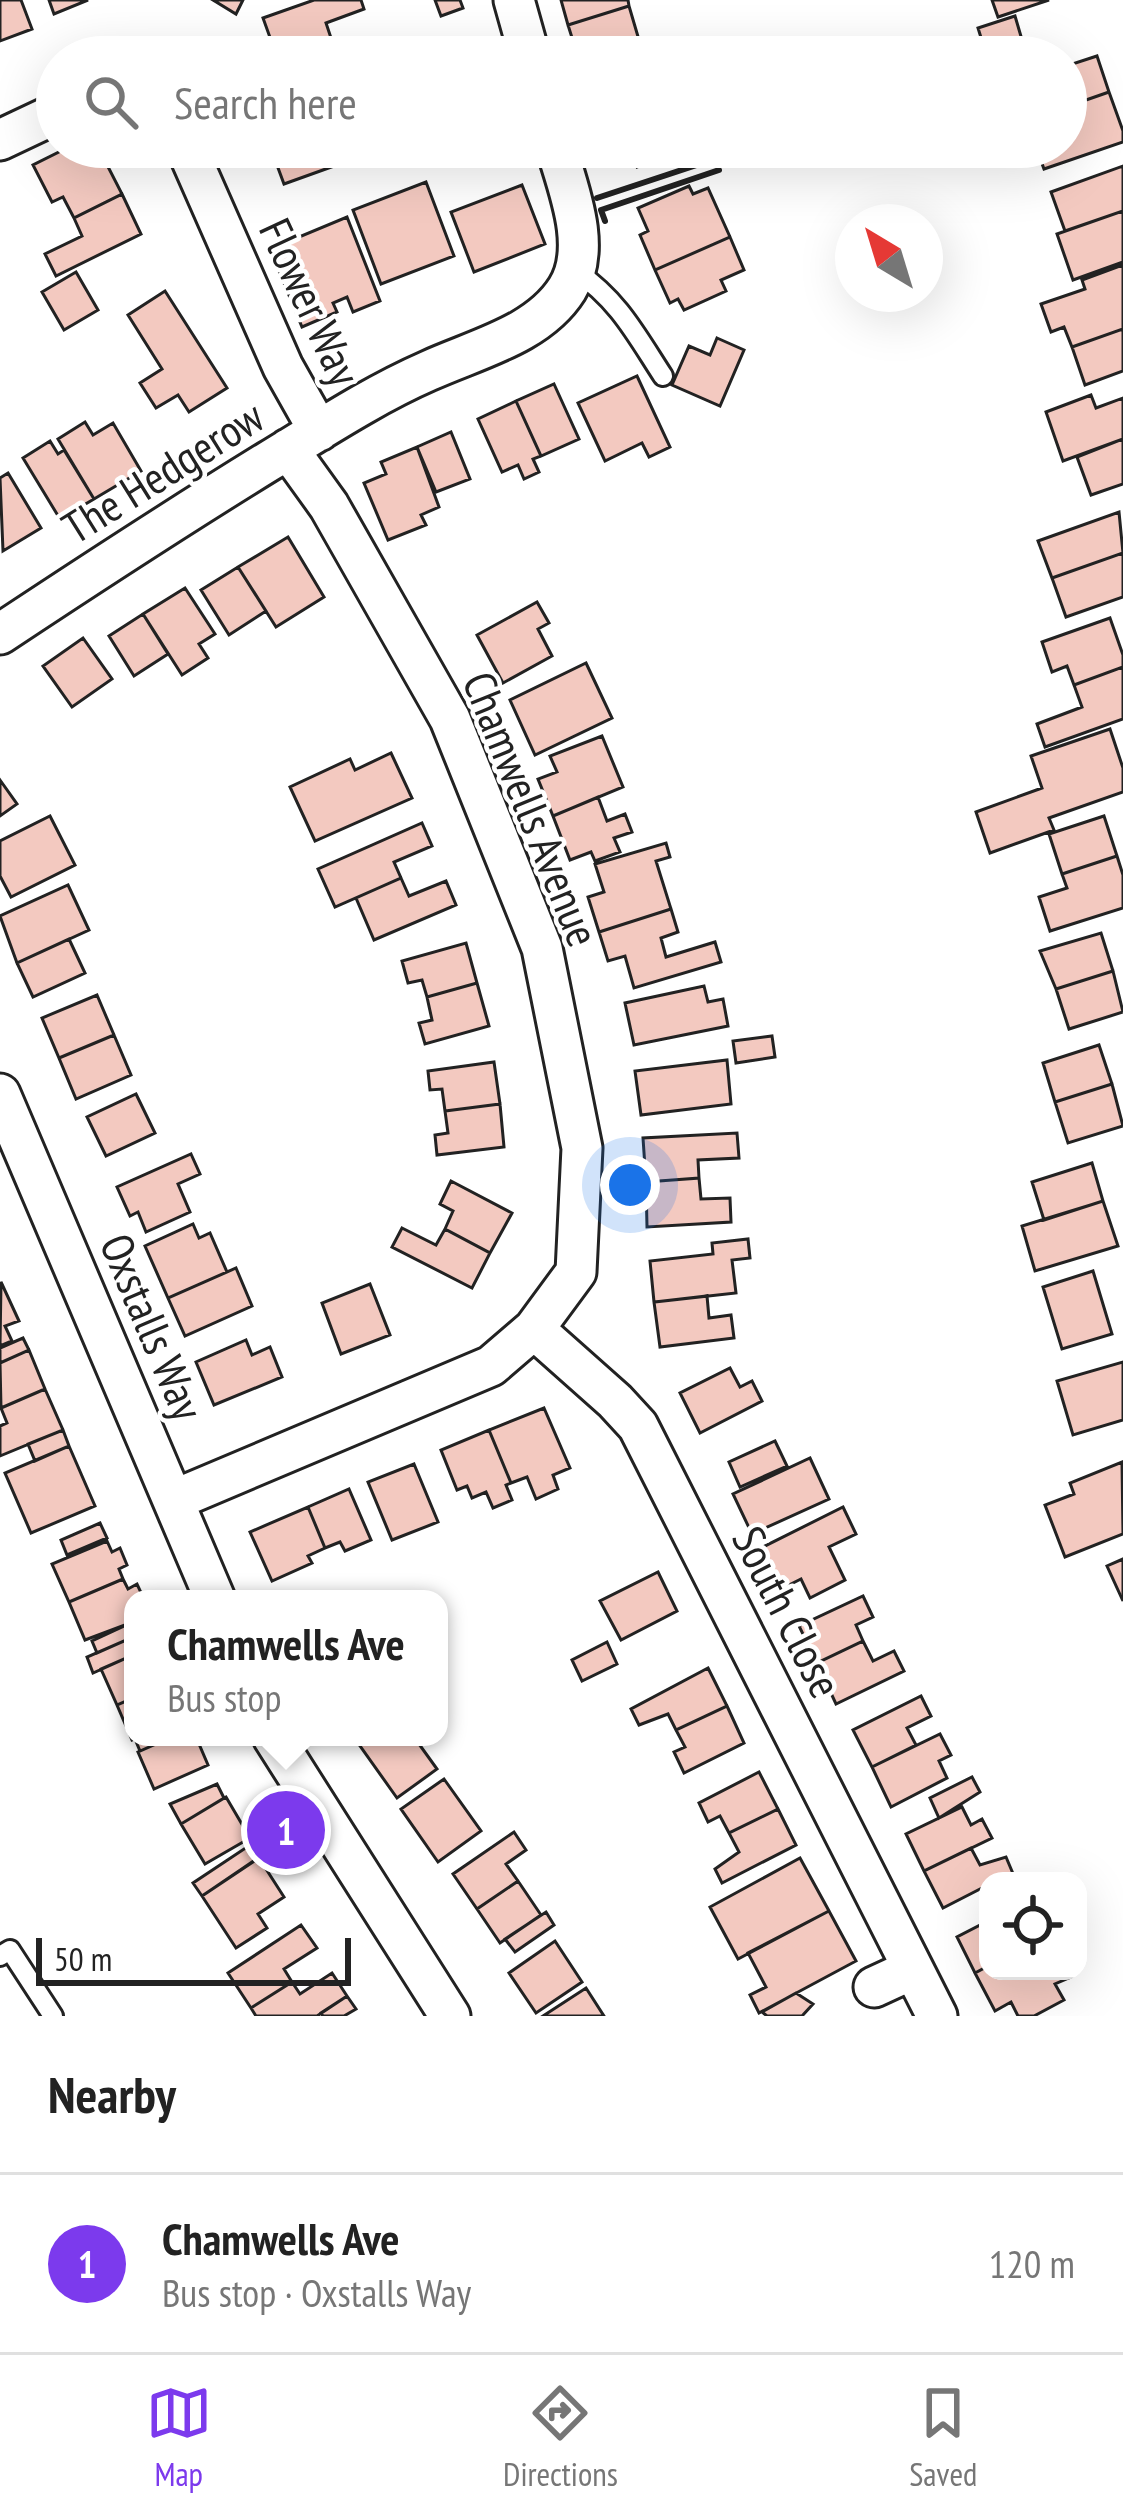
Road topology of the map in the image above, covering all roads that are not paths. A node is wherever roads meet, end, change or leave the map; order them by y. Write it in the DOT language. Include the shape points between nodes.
graph roads {
  1 [pos="514,0"];
  2 [pos="524,36"];
  3 [pos="36,123"];
  4 [pos="0,140"];
  5 [pos="195,168"];
  6 [pos="562,168"];
  7 [pos="575,271"];
  8 [pos="662,376"];
  9 [pos="304,440"];
  10 [pos="0,634"];
  11 [pos="0,1094"];
  12 [pos="16,1176"];
  13 [pos="534,1329"];
  14 [pos="174,1500"];
  15 [pos="211,1590"];
  16 [pos="279,1746"];
  17 [pos="0,1956"];
  18 [pos="914,1969"];
  19 [pos="874,1987"];
  20 [pos="53,2016"];
  21 [pos="450,2016"];
  22 [pos="937,2016"];
  1 -- 2 [label="street"];
  3 -- 4 [label="street"];
  5 -- 9 [label="street, Flower Way" via="283,367"];
  6 -- 7 [label="street" via="575,214"];
  7 -- 8 [label="lane" via="626,316"];
  7 -- 9 [label="street, The Hedgerow" via="550,312"];
  9 -- 10 [label="street, The Hedgerow"];
  9 -- 13 [label="street, Chamwells Avenue" via="328,506 450,719 542,948 582,1148 576,1271"];
  11 -- 12 [label="street, Oxstalls Way"];
  12 -- 14 [label="street, Oxstalls Way"];
  13 -- 14 [label="street, Chamwells Avenue" via="491,1366"];
  13 -- 18 [label="street, South Close" via="638,1426"];
  14 -- 15 [label="street, Oxstalls Way"];
  16 -- 21 [label="street"];
  17 -- 20 [label="lane" via="10,1950"];
  18 -- 19 [label="street"];
  18 -- 22 [label="street, South Close"];
}
